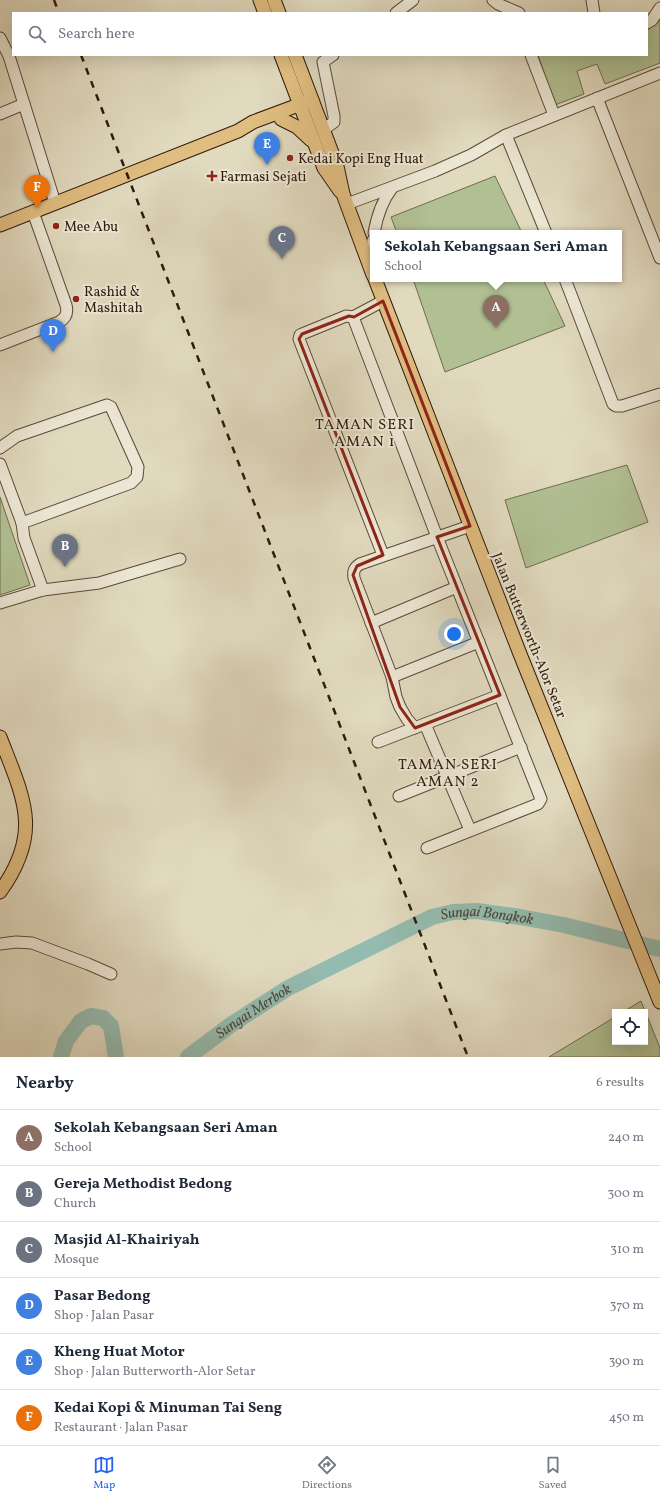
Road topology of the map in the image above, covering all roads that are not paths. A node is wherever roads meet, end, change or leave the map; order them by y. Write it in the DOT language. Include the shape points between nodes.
graph roads {
  1 [pos="260,0"];
  2 [pos="274,0"];
  3 [pos="413,0"];
  4 [pos="493,0"];
  5 [pos="592,0"];
  6 [pos="660,8"];
  7 [pos="265,12"];
  8 [pos="279,12"];
  9 [pos="397,12"];
  10 [pos="517,12"];
  11 [pos="594,12"];
  12 [pos="648,22"];
  13 [pos="0,38"];
  14 [pos="281,56"];
  15 [pos="295,56"];
  16 [pos="332,56"];
  17 [pos="531,56"];
  18 [pos="660,73"];
  19 [pos="290,80"];
  20 [pos="596,98"];
  21 [pos="24,104"];
  22 [pos="307,106"];
  23 [pos="0,114"];
  24 [pos="281,115"];
  25 [pos="554,115"];
  26 [pos="323,130"];
  27 [pos="506,135"];
  28 [pos="316,146"];
  29 [pos="392,188"];
  30 [pos="345,199"];
  31 [pos="55,203"];
  32 [pos="32,212"];
  33 [pos="0,224"];
  34 [pos="375,230"];
  35 [pos="545,230"];
  36 [pos="660,258"];
  37 [pos="370,268"];
  38 [pos="375,282"];
  39 [pos="566,282"];
  40 [pos="383,301"];
  41 [pos="353,317"];
  42 [pos="0,345"];
  43 [pos="660,394"];
  44 [pos="0,448"];
  45 [pos="0,464"];
  46 [pos="22,523"];
  47 [pos="470,526"];
  48 [pos="437,537"];
  49 [pos="383,555"];
  50 [pos="180,559"];
  51 [pos="457,587"];
  52 [pos="43,590"];
  53 [pos="0,604"];
  54 [pos="371,623"];
  55 [pos="479,642"];
  56 [pos="392,677"];
  57 [pos="500,695"];
  58 [pos="425,724"];
  59 [pos="415,728"];
  60 [pos="0,737"];
  61 [pos="378,742"];
  62 [pos="521,747"];
  63 [pos="446,776"];
  64 [pos="399,796"];
  65 [pos="470,830"];
  66 [pos="427,848"];
  67 [pos="0,892"];
  68 [pos="0,944"];
  69 [pos="111,974"];
  70 [pos="660,1002"];
  1 -- 7 [label="main road"];
  2 -- 8 [label="main road"];
  3 -- 9 [label="street"];
  4 -- 10 [label="street"];
  5 -- 11 [label="street"];
  6 -- 12 [label="street"];
  13 -- 21 [label="street"];
  14 -- 19 [label="main road"];
  15 -- 22 [label="main road"];
  16 -- 26 [label="street" via="323,62 334,122"];
  17 -- 25 [label="street"];
  18 -- 20 [label="street"];
  19 -- 22 [label="main road"];
  19 -- 24 [label="main road" via="290,97"];
  20 -- 25 [label="street"];
  20 -- 36 [label="street"];
  21 -- 23 [label="street"];
  21 -- 31 [label="street"];
  22 -- 24 [label="main road"];
  22 -- 26 [label="main road"];
  22 -- 28 [label="main road"];
  24 -- 28 [label="main road" via="309,136"];
  24 -- 31 [label="main road" via="253,122 238,131"];
  25 -- 27 [label="street"];
  26 -- 30 [label="main road" via="337,166"];
  27 -- 29 [label="street" via="470,155"];
  27 -- 35 [label="street"];
  28 -- 30 [label="main road" via="326,172"];
  29 -- 30 [label="street"];
  29 -- 34 [label="street" via="381,206"];
  30 -- 37 [label="main road"];
  31 -- 32 [label="main road"];
  32 -- 33 [label="main road"];
  32 -- 42 [label="street" via="67,313 59,322"];
  38 -- 40 [label="main road, Jalan Butterworth-Alor Setar"];
  39 -- 43 [label="street" via="613,404 622,406"];
  40 -- 41 [label="street"];
  40 -- 47 [label="main road, Jalan Butterworth-Alor Setar"];
  41 -- 48 [label="street"];
  41 -- 49 [label="street" via="346,316 302,334 299,339"];
  44 -- 46 [label="street" via="17,436 107,405 111,407 138,467 137,477 131,483"];
  45 -- 46 [label="street"];
  46 -- 52 [label="street" via="24,538"];
  47 -- 48 [label="street"];
  47 -- 70 [label="main road, Jalan Butterworth-Alor Setar"];
  48 -- 49 [label="street"];
  48 -- 51 [label="street"];
  49 -- 54 [label="street" via="354,568 354,578"];
  50 -- 52 [label="street" via="99,583"];
  51 -- 54 [label="street"];
  51 -- 55 [label="street"];
  52 -- 53 [label="street"];
  54 -- 56 [label="street"];
  55 -- 56 [label="street"];
  55 -- 57 [label="street"];
  56 -- 59 [label="street" via="400,707"];
  57 -- 58 [label="street"];
  57 -- 62 [label="street"];
  58 -- 59 [label="street"];
  58 -- 63 [label="street"];
  59 -- 61 [label="street"];
  60 -- 67 [label="main road" via="20,790 26,822 22,854"];
  62 -- 63 [label="street"];
  62 -- 65 [label="street" via="540,794 540,802"];
  63 -- 64 [label="street"];
  63 -- 65 [label="street"];
  65 -- 66 [label="street"];
  68 -- 69 [label="street" via="32,943"];
}
